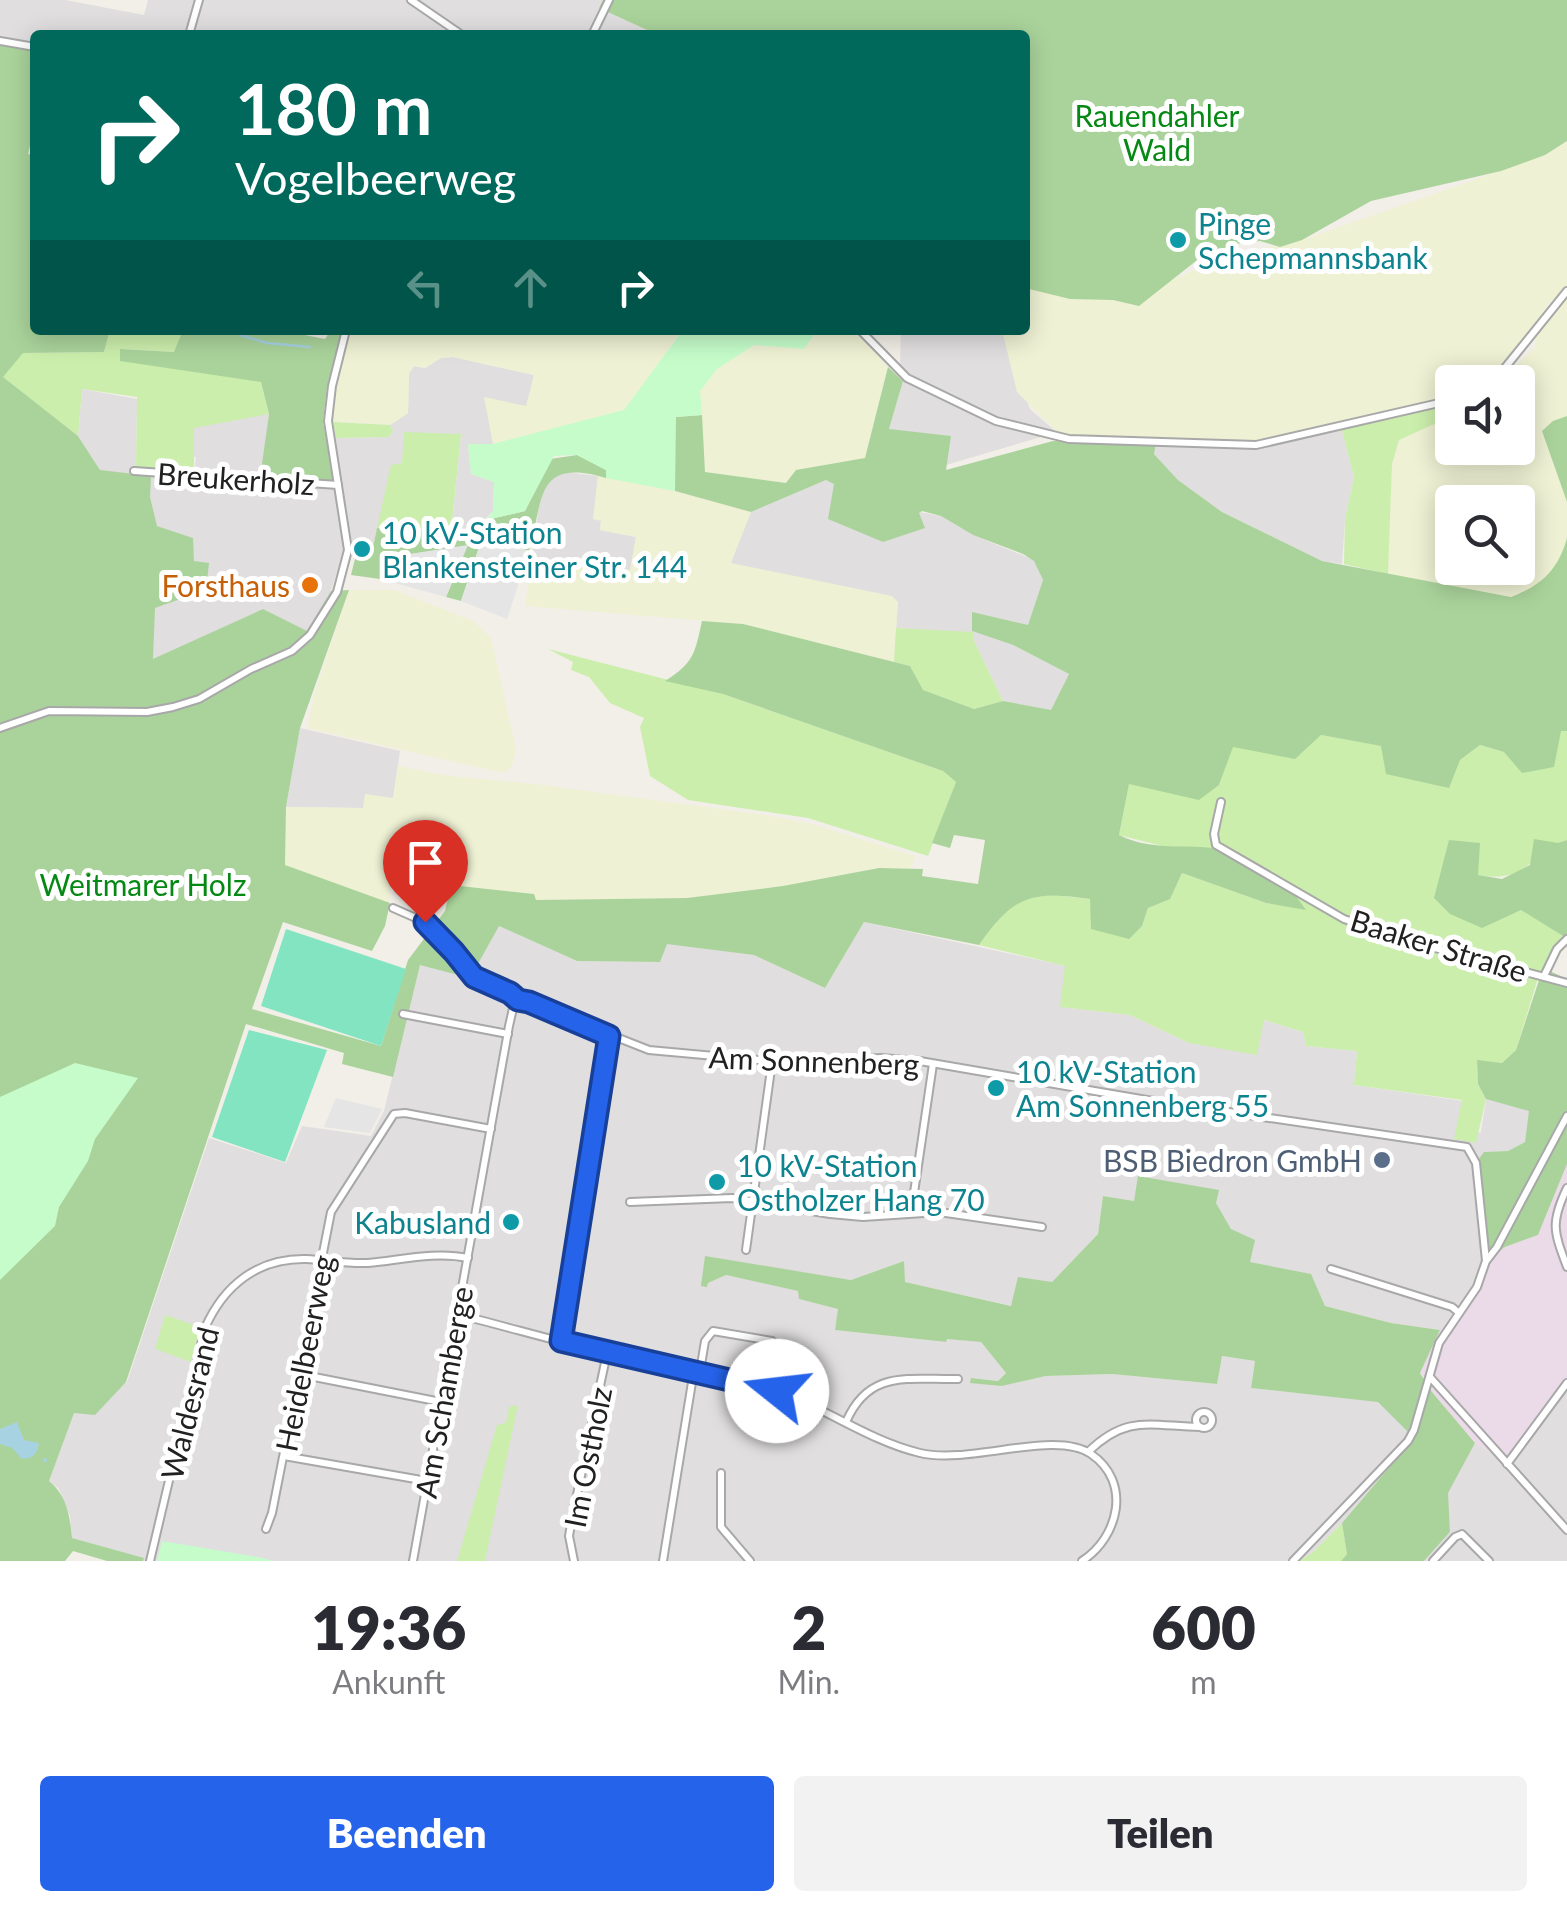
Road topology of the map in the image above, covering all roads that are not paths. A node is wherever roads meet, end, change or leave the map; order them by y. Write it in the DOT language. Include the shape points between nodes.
graph roads {
  1 [pos="198,0"];
  2 [pos="411,0"];
  3 [pos="609,0"];
  4 [pos="190,30"];
  5 [pos="455,30"];
  6 [pos="594,30"];
  7 [pos="0,41"];
  8 [pos="30,46"];
  9 [pos="1567,291"];
  10 [pos="345,335"];
  11 [pos="865,335"];
  12 [pos="1507,365"];
  13 [pos="1435,404"];
  14 [pos="134,472"];
  15 [pos="338,485"];
  16 [pos="0,728"];
  17 [pos="1221,802"];
  18 [pos="393,908"];
  19 [pos="1567,939"];
  20 [pos="1544,976"];
  21 [pos="1567,984"];
  22 [pos="518,1000"];
  23 [pos="402,1014"];
  24 [pos="508,1034"];
  25 [pos="609,1036"];
  26 [pos="772,1062"];
  27 [pos="933,1064"];
  28 [pos="1567,1116"];
  29 [pos="491,1128"];
  30 [pos="1567,1188"];
  31 [pos="753,1200"];
  32 [pos="630,1202"];
  33 [pos="911,1213"];
  34 [pos="1042,1227"];
  35 [pos="746,1250"];
  36 [pos="468,1258"];
  37 [pos="322,1260"];
  38 [pos="1486,1261"];
  39 [pos="1567,1267"];
  40 [pos="1331,1269"];
  41 [pos="1458,1312"];
  42 [pos="456,1314"];
  43 [pos="561,1341"];
  44 [pos="607,1353"];
  45 [pos="697,1371"];
  46 [pos="299,1374"];
  47 [pos="1430,1376"];
  48 [pos="958,1380"];
  49 [pos="1567,1383"];
  50 [pos="777,1391"];
  51 [pos="440,1402"];
  52 [pos="846,1422"];
  53 [pos="1200,1426"];
  54 [pos="1088,1452"];
  55 [pos="284,1456"];
  56 [pos="1507,1464"];
  57 [pos="722,1472"];
  58 [pos="427,1481"];
  59 [pos="266,1529"];
  60 [pos="1567,1530"];
  61 [pos="150,1561"];
  62 [pos="413,1561"];
  63 [pos="574,1561"];
  64 [pos="663,1561"];
  65 [pos="750,1561"];
  66 [pos="1082,1561"];
  67 [pos="1293,1561"];
  68 [pos="1433,1561"];
  69 [pos="1489,1561"];
  1 -- 4 [label="street"];
  2 -- 5 [label="street"];
  3 -- 6 [label="street"];
  7 -- 8 [label="street"];
  9 -- 12 [label="street"];
  10 -- 15 [label="street" via="328,420"];
  11 -- 13 [label="street" via="907,378 1007,425 1069,440 1256,445"];
  14 -- 15 [label="street, Breukerholz"];
  15 -- 16 [label="street" via="347,540 344,572 325,614 300,646 173,708 49,711"];
  17 -- 20 [label="street, Baaker Straße" via="1216,846 1344,919"];
  18 -- 22 [label="street, Am Sonnenberg" via="425,922 474,977"];
  19 -- 20 [label="street, Baaker Straße"];
  20 -- 21 [label="street, Baaker Straße"];
  22 -- 24 [label="street"];
  22 -- 25 [label="street, Am Sonnenberg"];
  23 -- 24 [label="street"];
  24 -- 29 [label="street, Am Schamberge"];
  25 -- 26 [label="street, Am Sonnenberg" via="649,1050"];
  25 -- 43 [label="street"];
  26 -- 27 [label="street, Am Sonnenberg" via="882,1058"];
  26 -- 31 [label="street"];
  27 -- 33 [label="street"];
  27 -- 38 [label="street, Am Sonnenberg" via="1460,1145 1476,1163"];
  28 -- 38 [label="street"];
  29 -- 36 [label="street, Am Schamberge"];
  29 -- 37 [label="street, Heidelbeerweg" via="390,1116 333,1206"];
  30 -- 39 [label="street" via="1554,1216 1554,1235"];
  31 -- 32 [label="street"];
  31 -- 33 [label="street" via="846,1216"];
  31 -- 35 [label="street"];
  33 -- 34 [label="street"];
  36 -- 37 [label="street, Waldesrand"];
  36 -- 42 [label="street, Am Schamberge"];
  37 -- 46 [label="street, Heidelbeerweg"];
  37 -- 61 [label="street, Waldesrand" via="280,1261 250,1272 211,1314"];
  38 -- 41 [label="street"];
  40 -- 41 [label="street"];
  41 -- 47 [label="street"];
  42 -- 43 [label="street, Im Ostholz"];
  42 -- 51 [label="street, Am Schamberge"];
  43 -- 44 [label="street, Im Ostholz"];
  44 -- 45 [label="street, Im Ostholz"];
  44 -- 63 [label="street, Im Ostholz" via="572,1518"];
  45 -- 50 [label="street, Im Ostholz"];
  45 -- 50 [label="street" via="713,1331 772,1341 782,1353"];
  45 -- 64 [label="street"];
  46 -- 51 [label="street"];
  46 -- 55 [label="street, Heidelbeerweg"];
  47 -- 56 [label="street"];
  47 -- 67 [label="street" via="1408,1442"];
  48 -- 52 [label="street" via="884,1381 862,1395"];
  49 -- 56 [label="street"];
  50 -- 52 [label="street, Im Ostholz"];
  51 -- 58 [label="street, Am Schamberge"];
  52 -- 54 [label="street, Im Ostholz" via="894,1445 939,1456 1056,1444"];
  53 -- 54 [label="street" via="1124,1426"];
  54 -- 66 [label="street" via="1111,1476 1117,1504 1106,1538"];
  55 -- 58 [label="street"];
  55 -- 59 [label="street, Heidelbeerweg"];
  56 -- 60 [label="street"];
  57 -- 65 [label="street" via="720,1527"];
  58 -- 62 [label="street, Am Schamberge"];
  68 -- 69 [label="street" via="1462,1534"];
}
